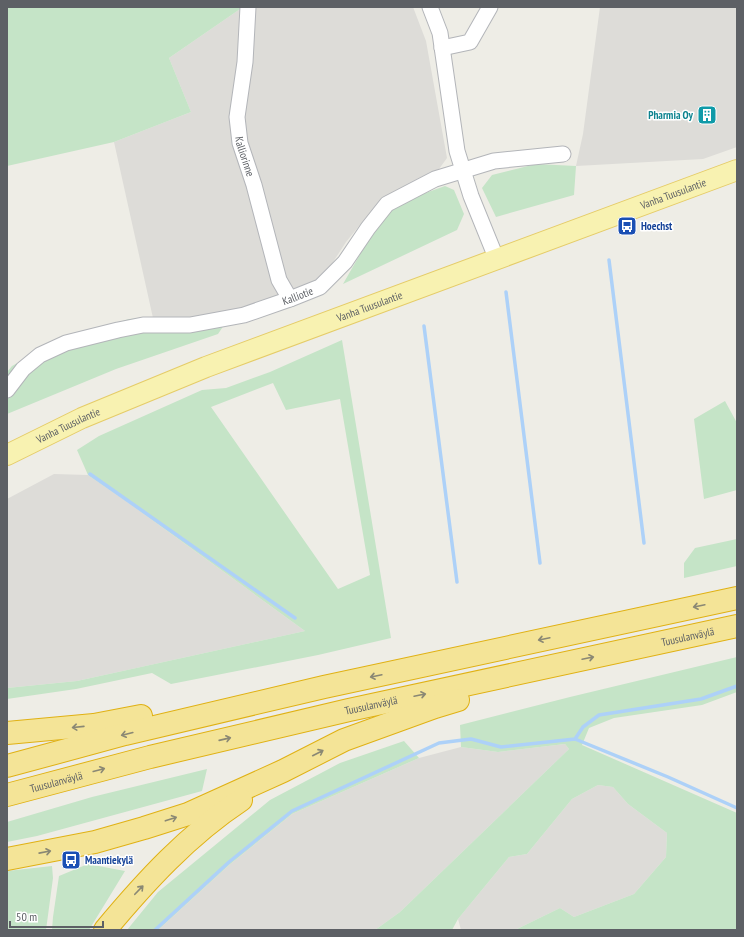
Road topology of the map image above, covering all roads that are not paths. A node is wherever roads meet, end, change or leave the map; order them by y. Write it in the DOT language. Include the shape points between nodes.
graph roads {
  1 [pos="248,7"];
  2 [pos="430,7"];
  3 [pos="490,7"];
  4 [pos="442,48"];
  5 [pos="563,154"];
  6 [pos="737,170"];
  7 [pos="463,171"];
  8 [pos="497,260"];
  9 [pos="290,299"];
  10 [pos="7,390"];
  11 [pos="7,455"];
  12 [pos="737,598"];
  13 [pos="737,626"];
  14 [pos="563,664"];
  15 [pos="324,687"];
  16 [pos="7,733"];
  17 [pos="7,766"];
  18 [pos="283,771"];
  19 [pos="7,795"];
  20 [pos="7,859"];
  21 [pos="105,930"];
  1 -- 9 [label="street, Kalliorinne" via="245,62 237,117 240,143 279,280"];
  2 -- 4 [label="street" via="440,33"];
  3 -- 4 [label="street" via="470,42"];
  4 -- 7 [label="street" via="457,151"];
  5 -- 7 [label="street, Kalliotie" via="494,161"];
  6 -- 8 [label="main road, Vanha Tuusulantie"];
  7 -- 8 [label="street"];
  7 -- 9 [label="street, Kalliotie" via="435,179 387,204 345,262 320,287"];
  8 -- 11 [label="main road, Vanha Tuusulantie" via="206,367 82,418"];
  9 -- 10 [label="street, Kalliotie" via="244,315 190,325 143,325 66,343 40,355 23,369"];
  12 -- 15 [label="highway, one-way"];
  14 -- 13 [label="highway, Tuusulanväylä, one-way"];
  18 -- 14 [label="highway, one-way" via="344,740 435,706 484,693"];
  19 -- 14 [label="highway, Tuusulanväylä, one-way" via="150,757 349,710"];
  15 -- 16 [label="highway, one-way" via="94,725"];
  15 -- 17 [label="highway, one-way" via="125,734"];
  20 -- 18 [label="highway, one-way" via="96,842 188,814"];
  21 -- 18 [label="highway, one-way" via="163,865 197,834"];
}
